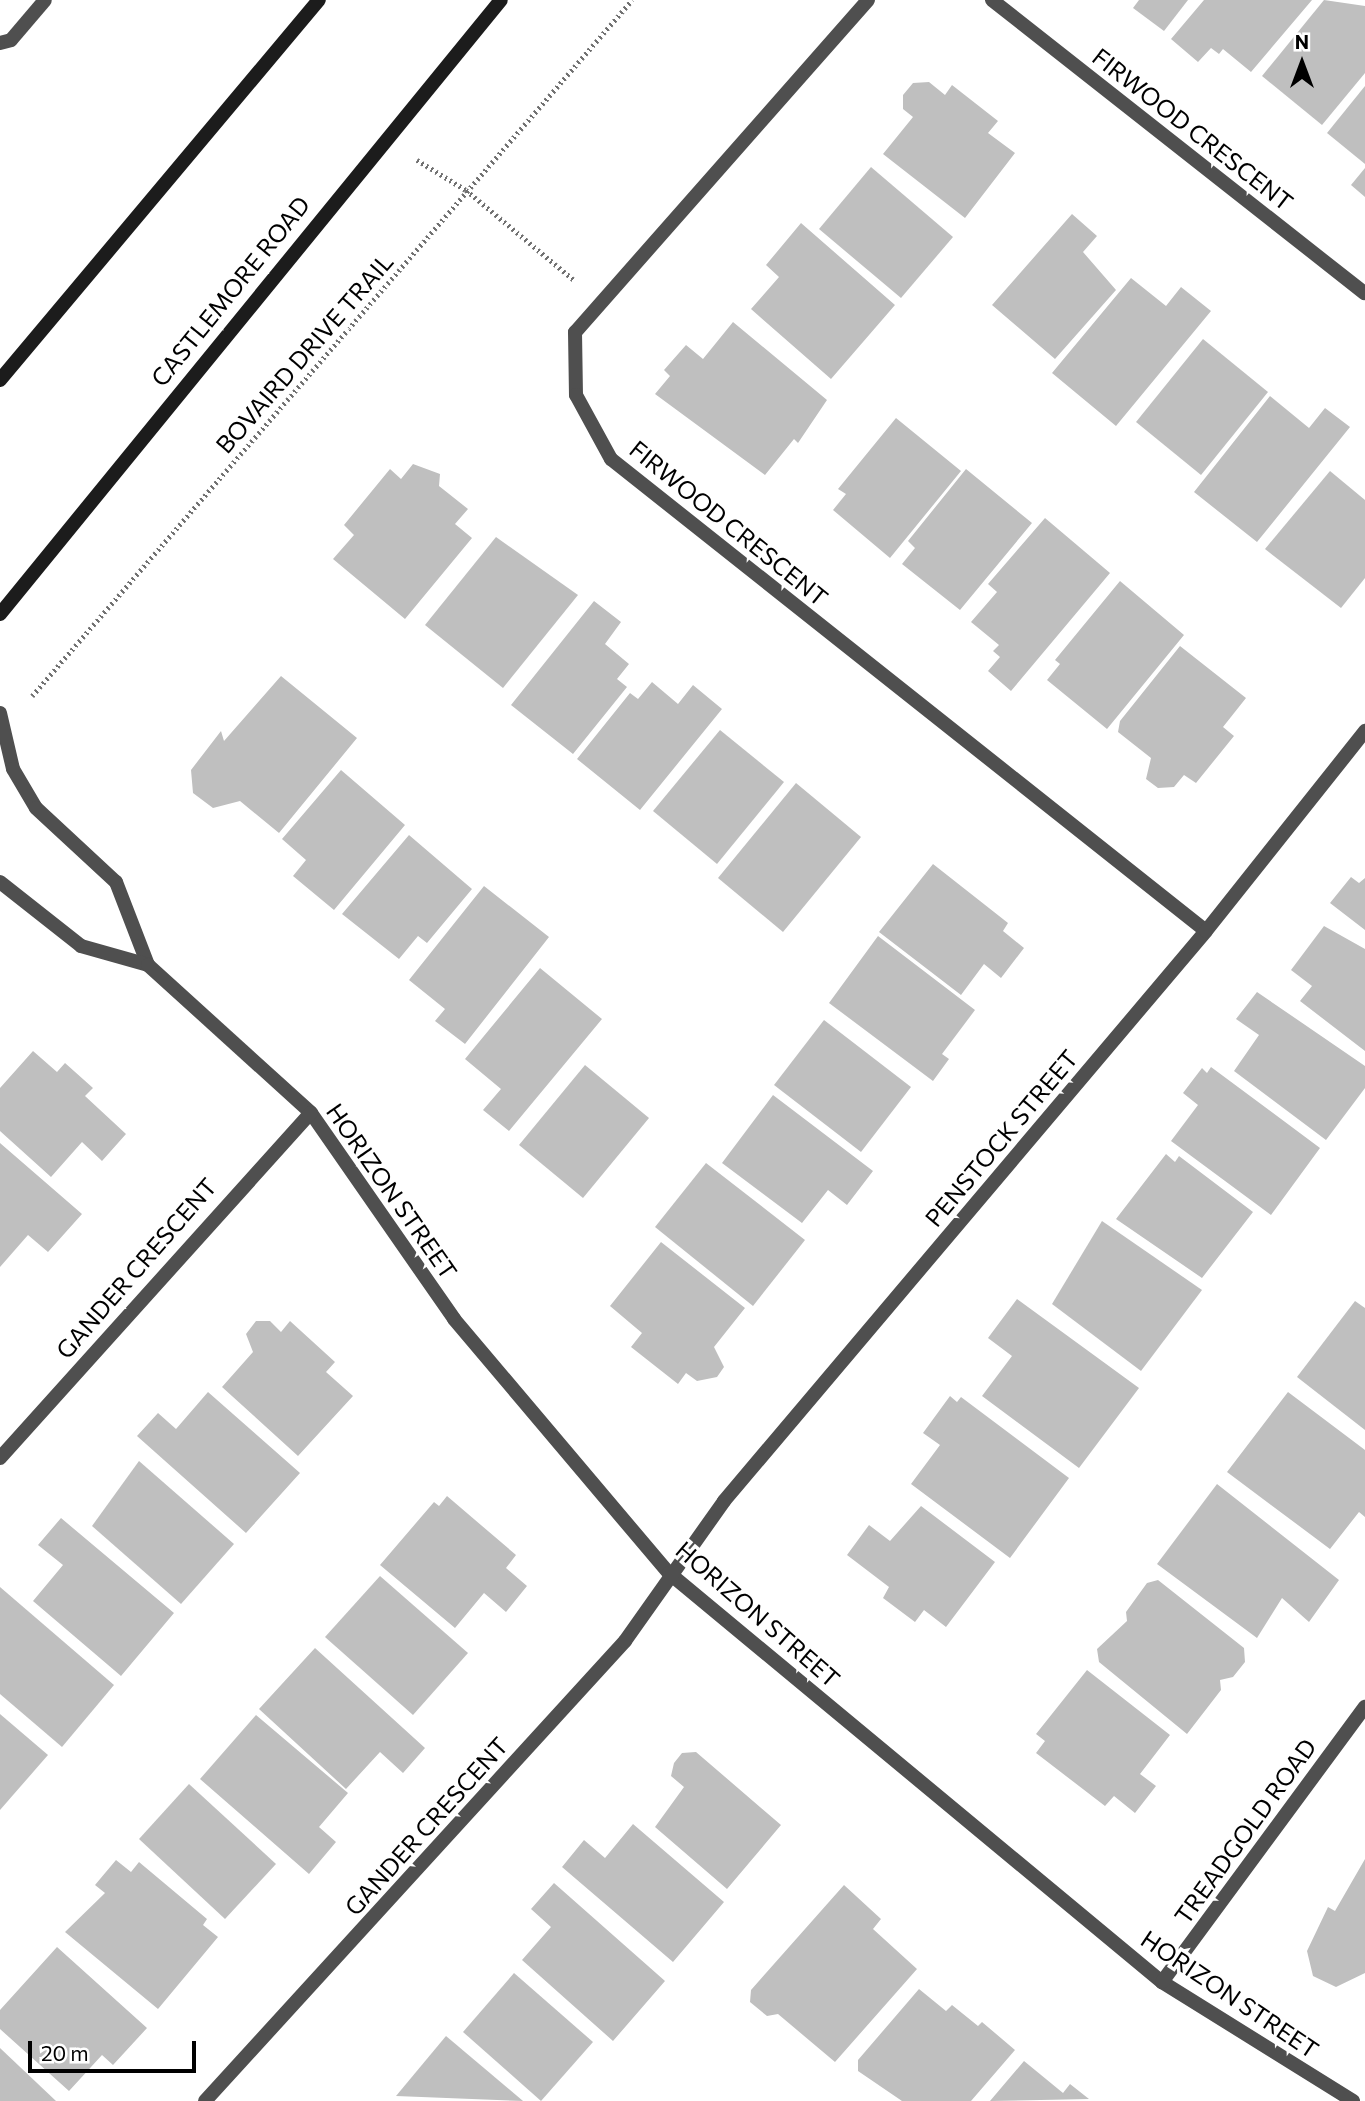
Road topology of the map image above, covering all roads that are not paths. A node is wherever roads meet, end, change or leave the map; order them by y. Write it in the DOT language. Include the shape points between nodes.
graph roads {
  1 [pos="45,0"];
  2 [pos="319,0"];
  3 [pos="501,0"];
  4 [pos="868,0"];
  5 [pos="992,0"];
  6 [pos="0,43"];
  7 [pos="1365,293"];
  8 [pos="0,380"];
  9 [pos="0,614"];
  10 [pos="0,713"];
  11 [pos="0,726"];
  12 [pos="1365,731"];
  13 [pos="0,882"];
  14 [pos="1206,931"];
  15 [pos="148,965"];
  16 [pos="311,1113"];
  17 [pos="0,1458"];
  18 [pos="669,1573"];
  19 [pos="1365,1707"];
  20 [pos="1162,1982"];
  21 [pos="205,2101"];
  22 [pos="1353,2101"];
  1 -- 6 [label="street" via="10,40"];
  2 -- 8 [label="main road"];
  3 -- 9 [label="main road, CASTLEMORE ROAD" via="381,139"];
  4 -- 14 [label="street, FIRWOOD CRESCENT" via="575,332 576,395 611,459"];
  5 -- 7 [label="street, FIRWOOD CRESCENT"];
  10 -- 11 [label="street, HORIZON STREET"];
  11 -- 15 [label="street, HORIZON STREET" via="13,769 36,808 116,882"];
  12 -- 14 [label="street, PENSTOCK STREET"];
  13 -- 15 [label="street, HORIZON STREET" via="81,946"];
  14 -- 18 [label="street, PENSTOCK STREET"];
  15 -- 16 [label="street, HORIZON STREET"];
  16 -- 17 [label="street, GANDER CRESCENT"];
  16 -- 18 [label="street, HORIZON STREET" via="454,1319"];
  18 -- 20 [label="street, HORIZON STREET"];
  18 -- 21 [label="street, GANDER CRESCENT" via="625,1641"];
  19 -- 20 [label="street, TREADGOLD ROAD"];
  20 -- 22 [label="street, HORIZON STREET"];
}
